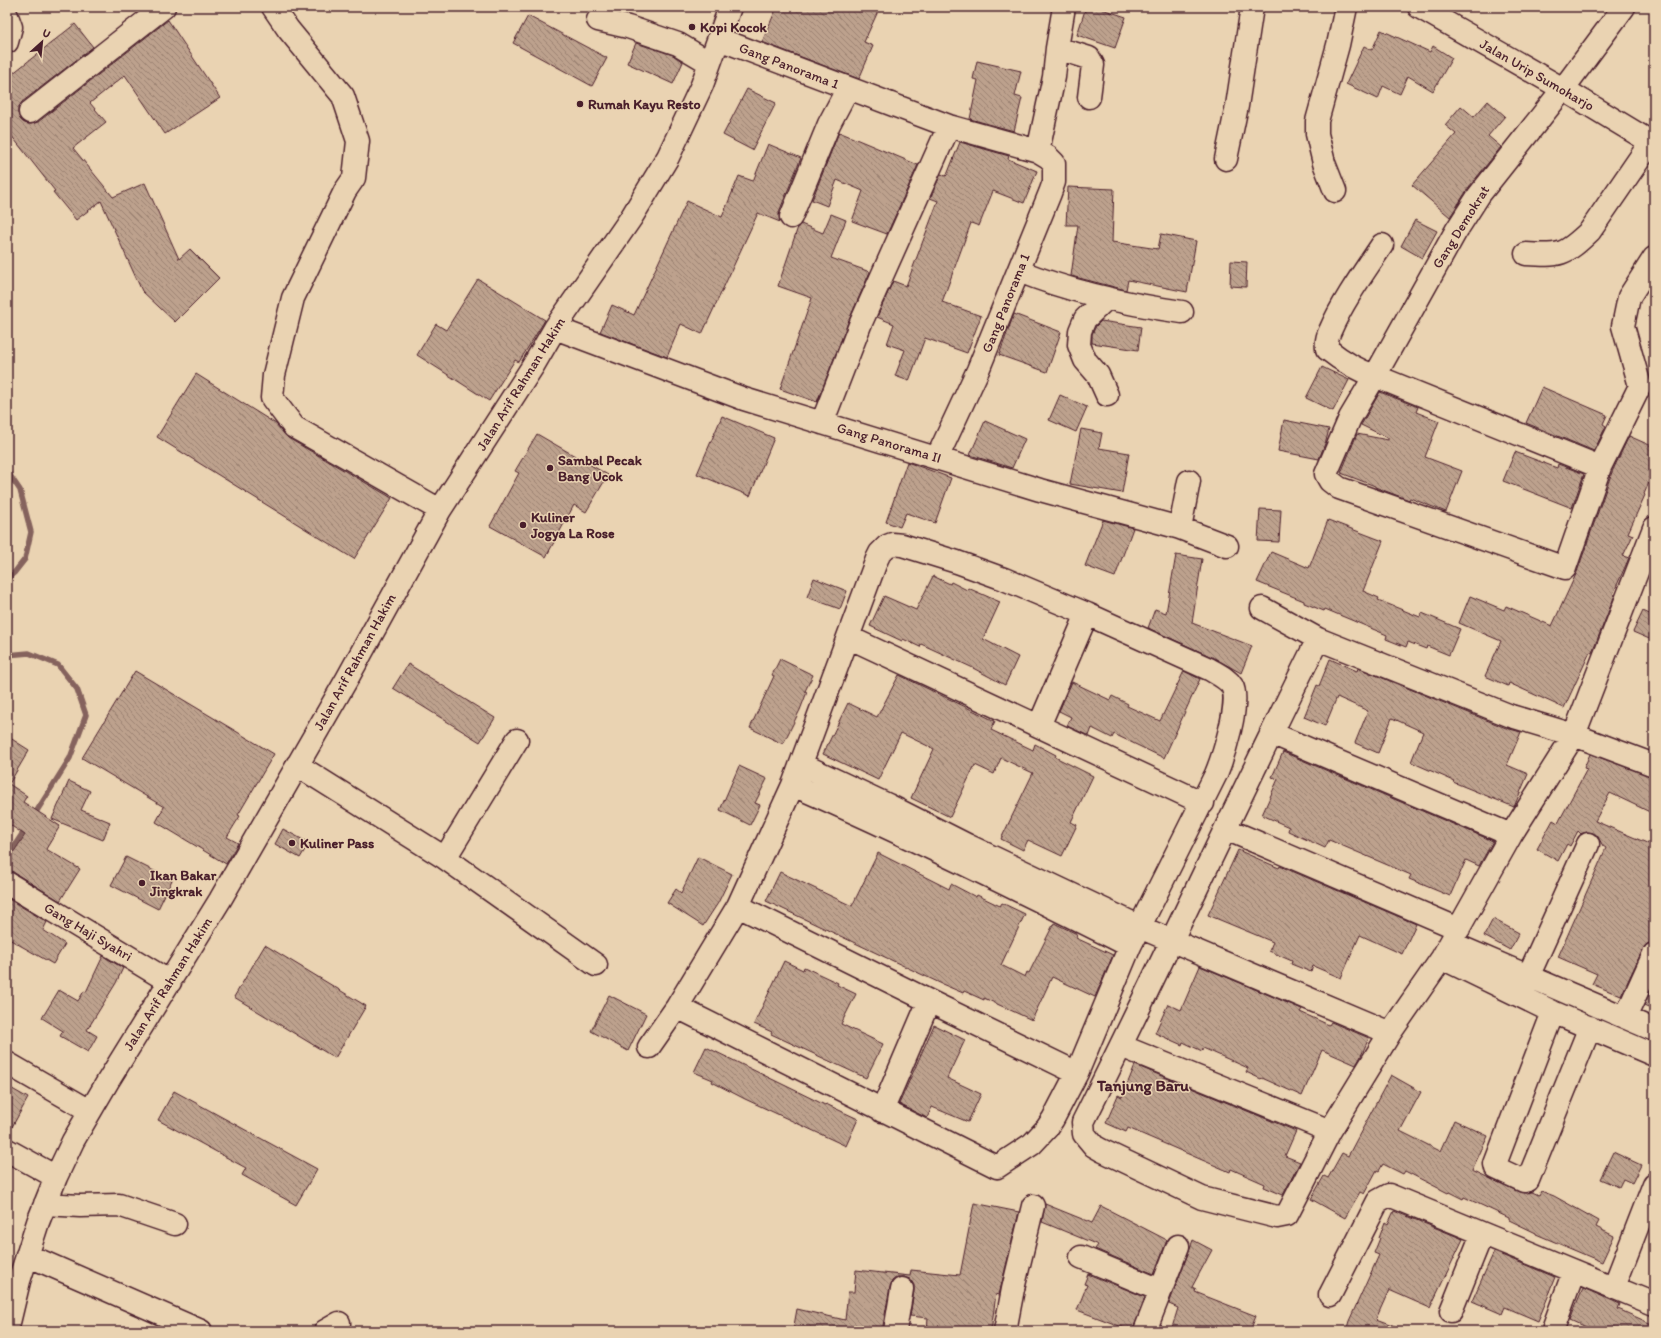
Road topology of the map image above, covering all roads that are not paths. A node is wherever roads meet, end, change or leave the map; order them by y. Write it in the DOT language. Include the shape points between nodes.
graph roads {
  1 [pos="164,7"];
  2 [pos="273,7"];
  3 [pos="730,7"];
  4 [pos="1064,7"];
  5 [pos="1252,7"];
  6 [pos="1346,7"];
  7 [pos="1419,7"];
  8 [pos="1624,7"];
  9 [pos="7,16"];
  10 [pos="598,20"];
  11 [pos="719,39"];
  12 [pos="7,42"];
  13 [pos="1057,48"];
  14 [pos="710,63"];
  15 [pos="848,88"];
  16 [pos="1563,89"];
  17 [pos="1089,97"];
  18 [pos="30,112"];
  19 [pos="949,126"];
  20 [pos="1653,143"];
  21 [pos="1038,151"];
  22 [pos="1226,159"];
  23 [pos="1335,191"];
  24 [pos="791,217"];
  25 [pos="1382,245"];
  26 [pos="1526,254"];
  27 [pos="1654,258"];
  28 [pos="1020,271"];
  29 [pos="1107,298"];
  30 [pos="1182,312"];
  31 [pos="555,328"];
  32 [pos="1375,376"];
  33 [pos="1647,387"];
  34 [pos="1107,395"];
  35 [pos="822,423"];
  36 [pos="937,458"];
  37 [pos="1600,466"];
  38 [pos="1189,481"];
  39 [pos="440,510"];
  40 [pos="1180,528"];
  41 [pos="1654,529"];
  42 [pos="1227,546"];
  43 [pos="1262,608"];
  44 [pos="1087,614"];
  45 [pos="848,637"];
  46 [pos="1318,639"];
  47 [pos="1038,726"];
  48 [pos="1271,733"];
  49 [pos="1574,735"];
  50 [pos="517,740"];
  51 [pos="800,764"];
  52 [pos="297,765"];
  53 [pos="1654,765"];
  54 [pos="792,785"];
  55 [pos="1203,803"];
  56 [pos="1226,829"];
  57 [pos="1511,835"];
  58 [pos="1588,844"];
  59 [pos="445,858"];
  60 [pos="8,883"];
  61 [pos="738,906"];
  62 [pos="1157,934"];
  63 [pos="1451,943"];
  64 [pos="1130,946"];
  65 [pos="1654,954"];
  66 [pos="596,965"];
  67 [pos="170,982"];
  68 [pos="1523,986"];
  69 [pos="929,1002"];
  70 [pos="677,1007"];
  71 [pos="1553,1012"];
  72 [pos="1625,1018"];
  73 [pos="1590,1027"];
  74 [pos="1654,1030"];
  75 [pos="1390,1033"];
  76 [pos="1121,1046"];
  77 [pos="649,1047"];
  78 [pos="1654,1055"];
  79 [pos="7,1063"];
  80 [pos="1077,1073"];
  81 [pos="90,1111"];
  82 [pos="882,1111"];
  83 [pos="1330,1131"];
  84 [pos="7,1150"];
  85 [pos="56,1177"];
  86 [pos="1654,1184"];
  87 [pos="45,1204"];
  88 [pos="1033,1206"];
  89 [pos="175,1224"];
  90 [pos="1482,1234"];
  91 [pos="1178,1246"];
  92 [pos="27,1255"];
  93 [pos="1081,1257"];
  94 [pos="1574,1271"];
  95 [pos="1614,1287"];
  96 [pos="902,1289"];
  97 [pos="1160,1290"];
  98 [pos="1330,1295"];
  99 [pos="1654,1304"];
  100 [pos="1451,1311"];
  101 [pos="1554,1326"];
  102 [pos="7,1331"];
  103 [pos="201,1331"];
  104 [pos="895,1331"];
  105 [pos="1005,1331"];
  106 [pos="1146,1331"];
  1 -- 18 [label="street"];
  2 -- 39 [label="street" via="343,96 358,141 354,178 345,191 293,298 274,375 272,398 294,427"];
  3 -- 11 [label="street, Jalan Arif Rahman Hakim"];
  4 -- 13 [label="street"];
  5 -- 22 [label="street"];
  6 -- 23 [label="street" via="1317,134 1324,163"];
  7 -- 16 [label="street, Jalan Urip Sumoharjo"];
  8 -- 16 [label="street, Gang Demokrat"];
  9 -- 12 [label="street" via="11,27"];
  10 -- 14 [label="street" via="678,44"];
  11 -- 14 [label="street, Jalan Arif Rahman Hakim"];
  11 -- 15 [label="street, Gang Panorama 1"];
  13 -- 17 [label="street" via="1089,58 1093,65"];
  13 -- 21 [label="street" via="1054,77"];
  14 -- 31 [label="street, Jalan Arif Rahman Hakim" via="668,157 631,218"];
  15 -- 19 [label="street, Gang Panorama 1"];
  15 -- 24 [label="street" via="829,124"];
  16 -- 20 [label="street, Jalan Urip Sumoharjo"];
  16 -- 32 [label="street, Gang Demokrat" via="1479,196 1456,231"];
  19 -- 21 [label="street, Gang Panorama 1"];
  19 -- 35 [label="street" via="860,325"];
  20 -- 26 [label="street" via="1590,231 1580,241 1567,251 1552,256"];
  21 -- 28 [label="street, Gang Panorama 1" via="1054,163 1054,182"];
  25 -- 32 [label="street" via="1329,331 1326,342 1327,349 1336,357 1361,372"];
  27 -- 33 [label="street" via="1629,297 1623,326"];
  28 -- 29 [label="street" via="1045,281"];
  28 -- 36 [label="street, Gang Panorama 1"];
  29 -- 30 [label="street"];
  29 -- 34 [label="street" via="1085,319 1080,331 1079,345 1085,360 1098,375"];
  31 -- 35 [label="street, Gang Panorama II" via="744,399"];
  31 -- 39 [label="street, Jalan Arif Rahman Hakim"];
  32 -- 37 [label="street"];
  32 -- 37 [label="street, Gang Demokrat" via="1350,418 1326,474 1339,488 1565,568"];
  33 -- 37 [label="street"];
  35 -- 36 [label="street, Gang Panorama II"];
  36 -- 40 [label="street, Gang Panorama II" via="1040,490"];
  38 -- 40 [label="street"];
  39 -- 52 [label="street, Jalan Arif Rahman Hakim" via="347,680"];
  40 -- 42 [label="street, Gang Panorama II"];
  41 -- 49 [label="street"];
  43 -- 46 [label="street"];
  44 -- 45 [label="street" via="957,562 892,544 880,553"];
  44 -- 47 [label="street"];
  44 -- 55 [label="street" via="1209,669 1232,687 1232,718 1226,749"];
  45 -- 47 [label="street"];
  45 -- 51 [label="street"];
  46 -- 48 [label="street"];
  46 -- 49 [label="street" via="1511,716"];
  47 -- 55 [label="street"];
  48 -- 56 [label="street"];
  48 -- 57 [label="street"];
  49 -- 53 [label="street"];
  49 -- 57 [label="street"];
  50 -- 59 [label="street"];
  51 -- 54 [label="street"];
  51 -- 62 [label="street"];
  52 -- 59 [label="street"];
  52 -- 67 [label="street, Jalan Arif Rahman Hakim"];
  54 -- 61 [label="street"];
  54 -- 64 [label="street" via="957,860"];
  55 -- 62 [label="street"];
  56 -- 62 [label="street"];
  56 -- 63 [label="street"];
  57 -- 63 [label="street"];
  58 -- 68 [label="street"];
  59 -- 66 [label="street"];
  60 -- 67 [label="street, Gang Haji Syahri"];
  61 -- 69 [label="street"];
  61 -- 70 [label="street"];
  62 -- 64 [label="street"];
  62 -- 75 [label="street"];
  62 -- 76 [label="street"];
  63 -- 68 [label="street"];
  63 -- 75 [label="street"];
  64 -- 80 [label="street"];
  65 -- 72 [label="street"];
  67 -- 81 [label="street, Jalan Arif Rahman Hakim"];
  68 -- 71 [label="street"];
  68 -- 72 [label="street"];
  69 -- 80 [label="street"];
  69 -- 82 [label="street"];
  70 -- 77 [label="street"];
  70 -- 82 [label="street"];
  71 -- 73 [label="street"];
  71 -- 73 [label="street" via="1495,1164 1496,1168 1524,1181 1528,1180"];
  72 -- 74 [label="street"];
  73 -- 78 [label="street"];
  75 -- 83 [label="street"];
  76 -- 83 [label="street"];
  76 -- 83 [label="street" via="1083,1122 1084,1134 1101,1150 1202,1198 1277,1217 1287,1215"];
  79 -- 81 [label="street"];
  80 -- 82 [label="street" via="1047,1128 1032,1144 997,1167"];
  81 -- 85 [label="street, Jalan Arif Rahman Hakim"];
  84 -- 85 [label="street"];
  85 -- 87 [label="street, Jalan Arif Rahman Hakim"];
  86 -- 95 [label="street"];
  87 -- 89 [label="street" via="119,1204"];
  87 -- 92 [label="street, Jalan Arif Rahman Hakim"];
  88 -- 105 [label="street"];
  90 -- 94 [label="street"];
  90 -- 98 [label="street" via="1389,1195 1378,1201"];
  90 -- 100 [label="street"];
  91 -- 97 [label="street"];
  92 -- 102 [label="street, Jalan Arif Rahman Hakim"];
  92 -- 103 [label="street"];
  93 -- 97 [label="street"];
  94 -- 95 [label="street"];
  94 -- 101 [label="street"];
  95 -- 99 [label="street"];
  96 -- 104 [label="street"];
  97 -- 106 [label="street"];
}
